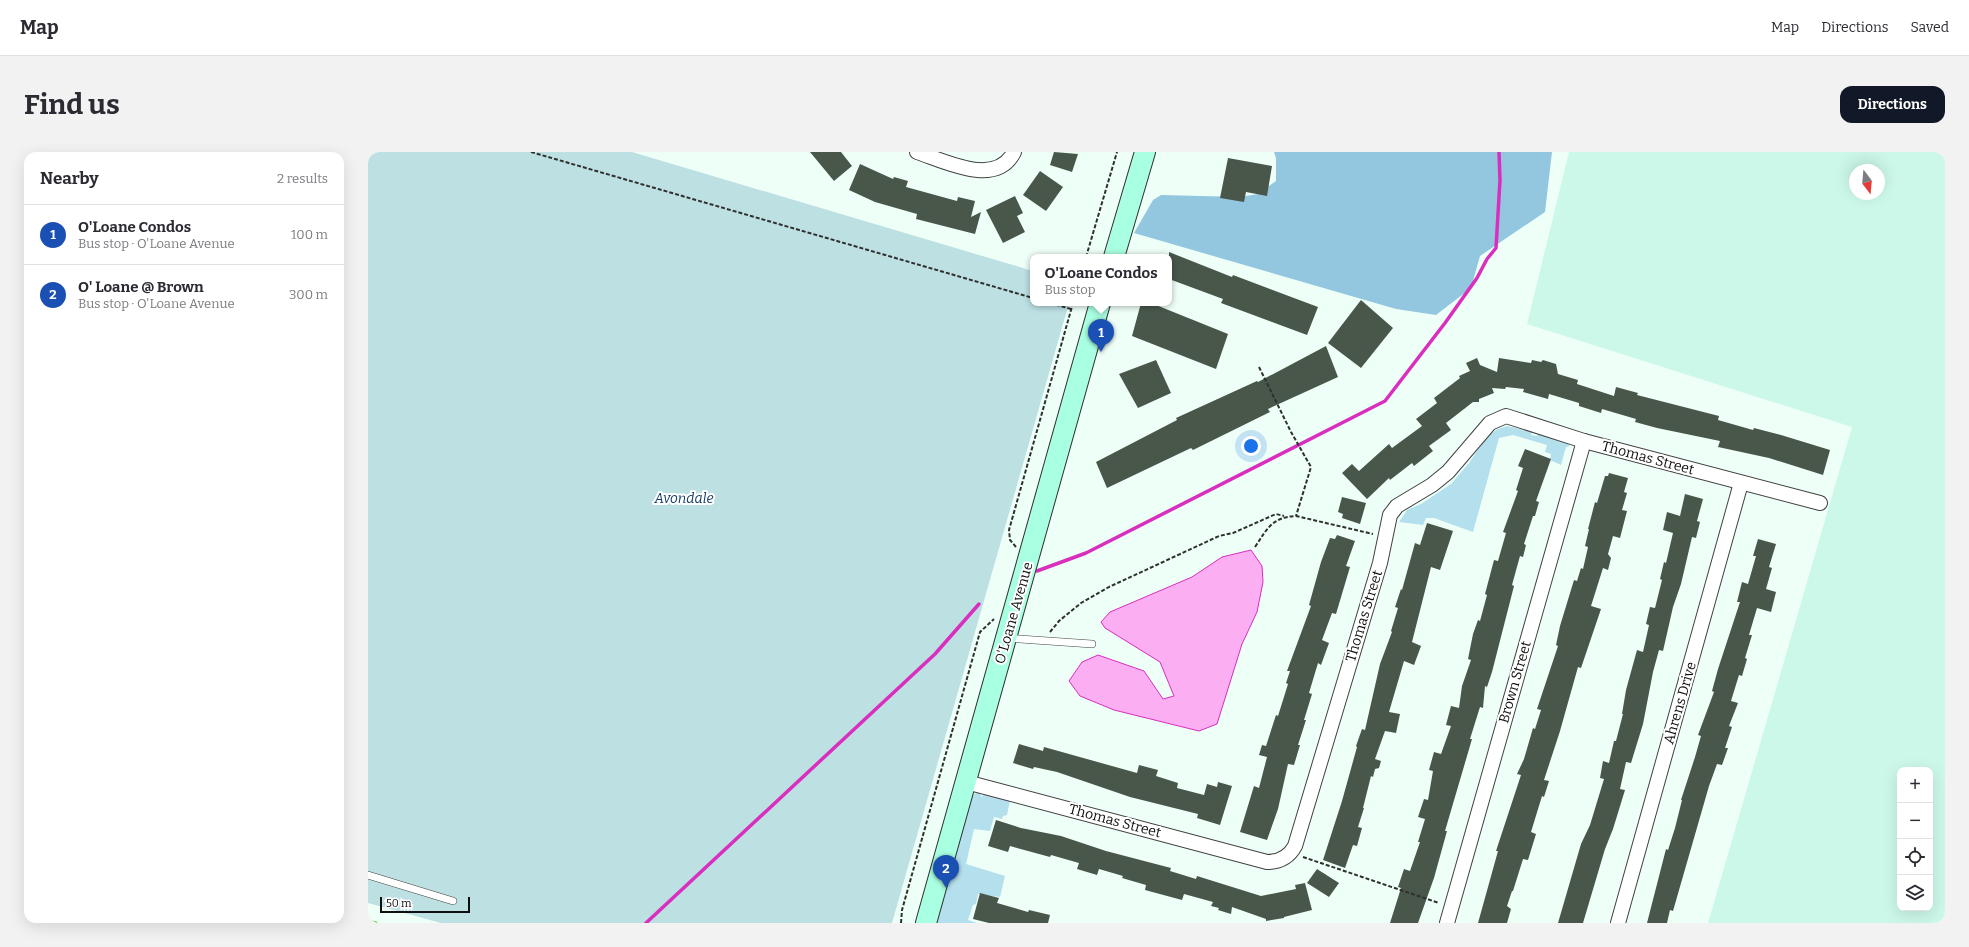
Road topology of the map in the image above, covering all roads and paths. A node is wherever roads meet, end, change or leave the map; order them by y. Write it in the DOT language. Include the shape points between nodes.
graph roads {
  1 [pos="531,152"];
  2 [pos="917,152"];
  3 [pos="1014,152"];
  4 [pos="1117,152"];
  5 [pos="1145,152"];
  6 [pos="1087,254"];
  7 [pos="1115,254"];
  8 [pos="1030,297"];
  9 [pos="1060,306"];
  10 [pos="1072,306"];
  11 [pos="1099,306"];
  12 [pos="1071,309"];
  13 [pos="1258,367"];
  14 [pos="1584,441"];
  15 [pos="1741,483"];
  16 [pos="1820,503"];
  17 [pos="1284,516"];
  18 [pos="1296,516"];
  19 [pos="1386,538"];
  20 [pos="1255,547"];
  21 [pos="1015,553"];
  22 [pos="996,618"];
  23 [pos="1006,638"];
  24 [pos="1044,641"];
  25 [pos="1092,644"];
  26 [pos="966,782"];
  27 [pos="1291,852"];
  28 [pos="368,875"];
  29 [pos="453,901"];
  30 [pos="1451,908"];
  31 [pos="901,923"];
  32 [pos="926,923"];
  33 [pos="1447,923"];
  34 [pos="1618,923"];
  1 -- 8 [label="path"];
  2 -- 3 [label="street" via="975,170 1001,167"];
  4 -- 6 [label="path"];
  5 -- 7 [label="street"];
  9 -- 12 [label="path"];
  10 -- 12 [label="path"];
  11 -- 23 [label="street, O'Loane Avenue"];
  12 -- 21 [label="path" via="1009,530 1010,540 1016,547"];
  13 -- 18 [label="path" via="1311,467"];
  14 -- 15 [label="street, Thomas Street"];
  14 -- 19 [label="street, Thomas Street" via="1506,416 1497,419 1484,429 1448,472 1397,506 1390,515"];
  14 -- 30 [label="street, Brown Street"];
  15 -- 16 [label="street, Thomas Street"];
  15 -- 34 [label="street, Ahrens Drive"];
  17 -- 18 [label="path"];
  17 -- 20 [label="path" via="1270,525"];
  17 -- 24 [label="path" via="1276,514 1234,533 1206,541 1109,587 1081,603 1059,621"];
  18 -- 19 [label="path"];
  19 -- 27 [label="street, Thomas Street" via="1295,846"];
  22 -- 31 [label="path" via="980,632 902,910"];
  23 -- 24 [label="lane"];
  23 -- 26 [label="street, O'Loane Avenue"];
  24 -- 25 [label="lane"];
  26 -- 27 [label="street, Thomas Street" via="1267,862 1279,861"];
  26 -- 32 [label="street, O'Loane Avenue"];
  27 -- 30 [label="path"];
  28 -- 29 [label="lane"];
  30 -- 33 [label="street, Brown Street"];
}
